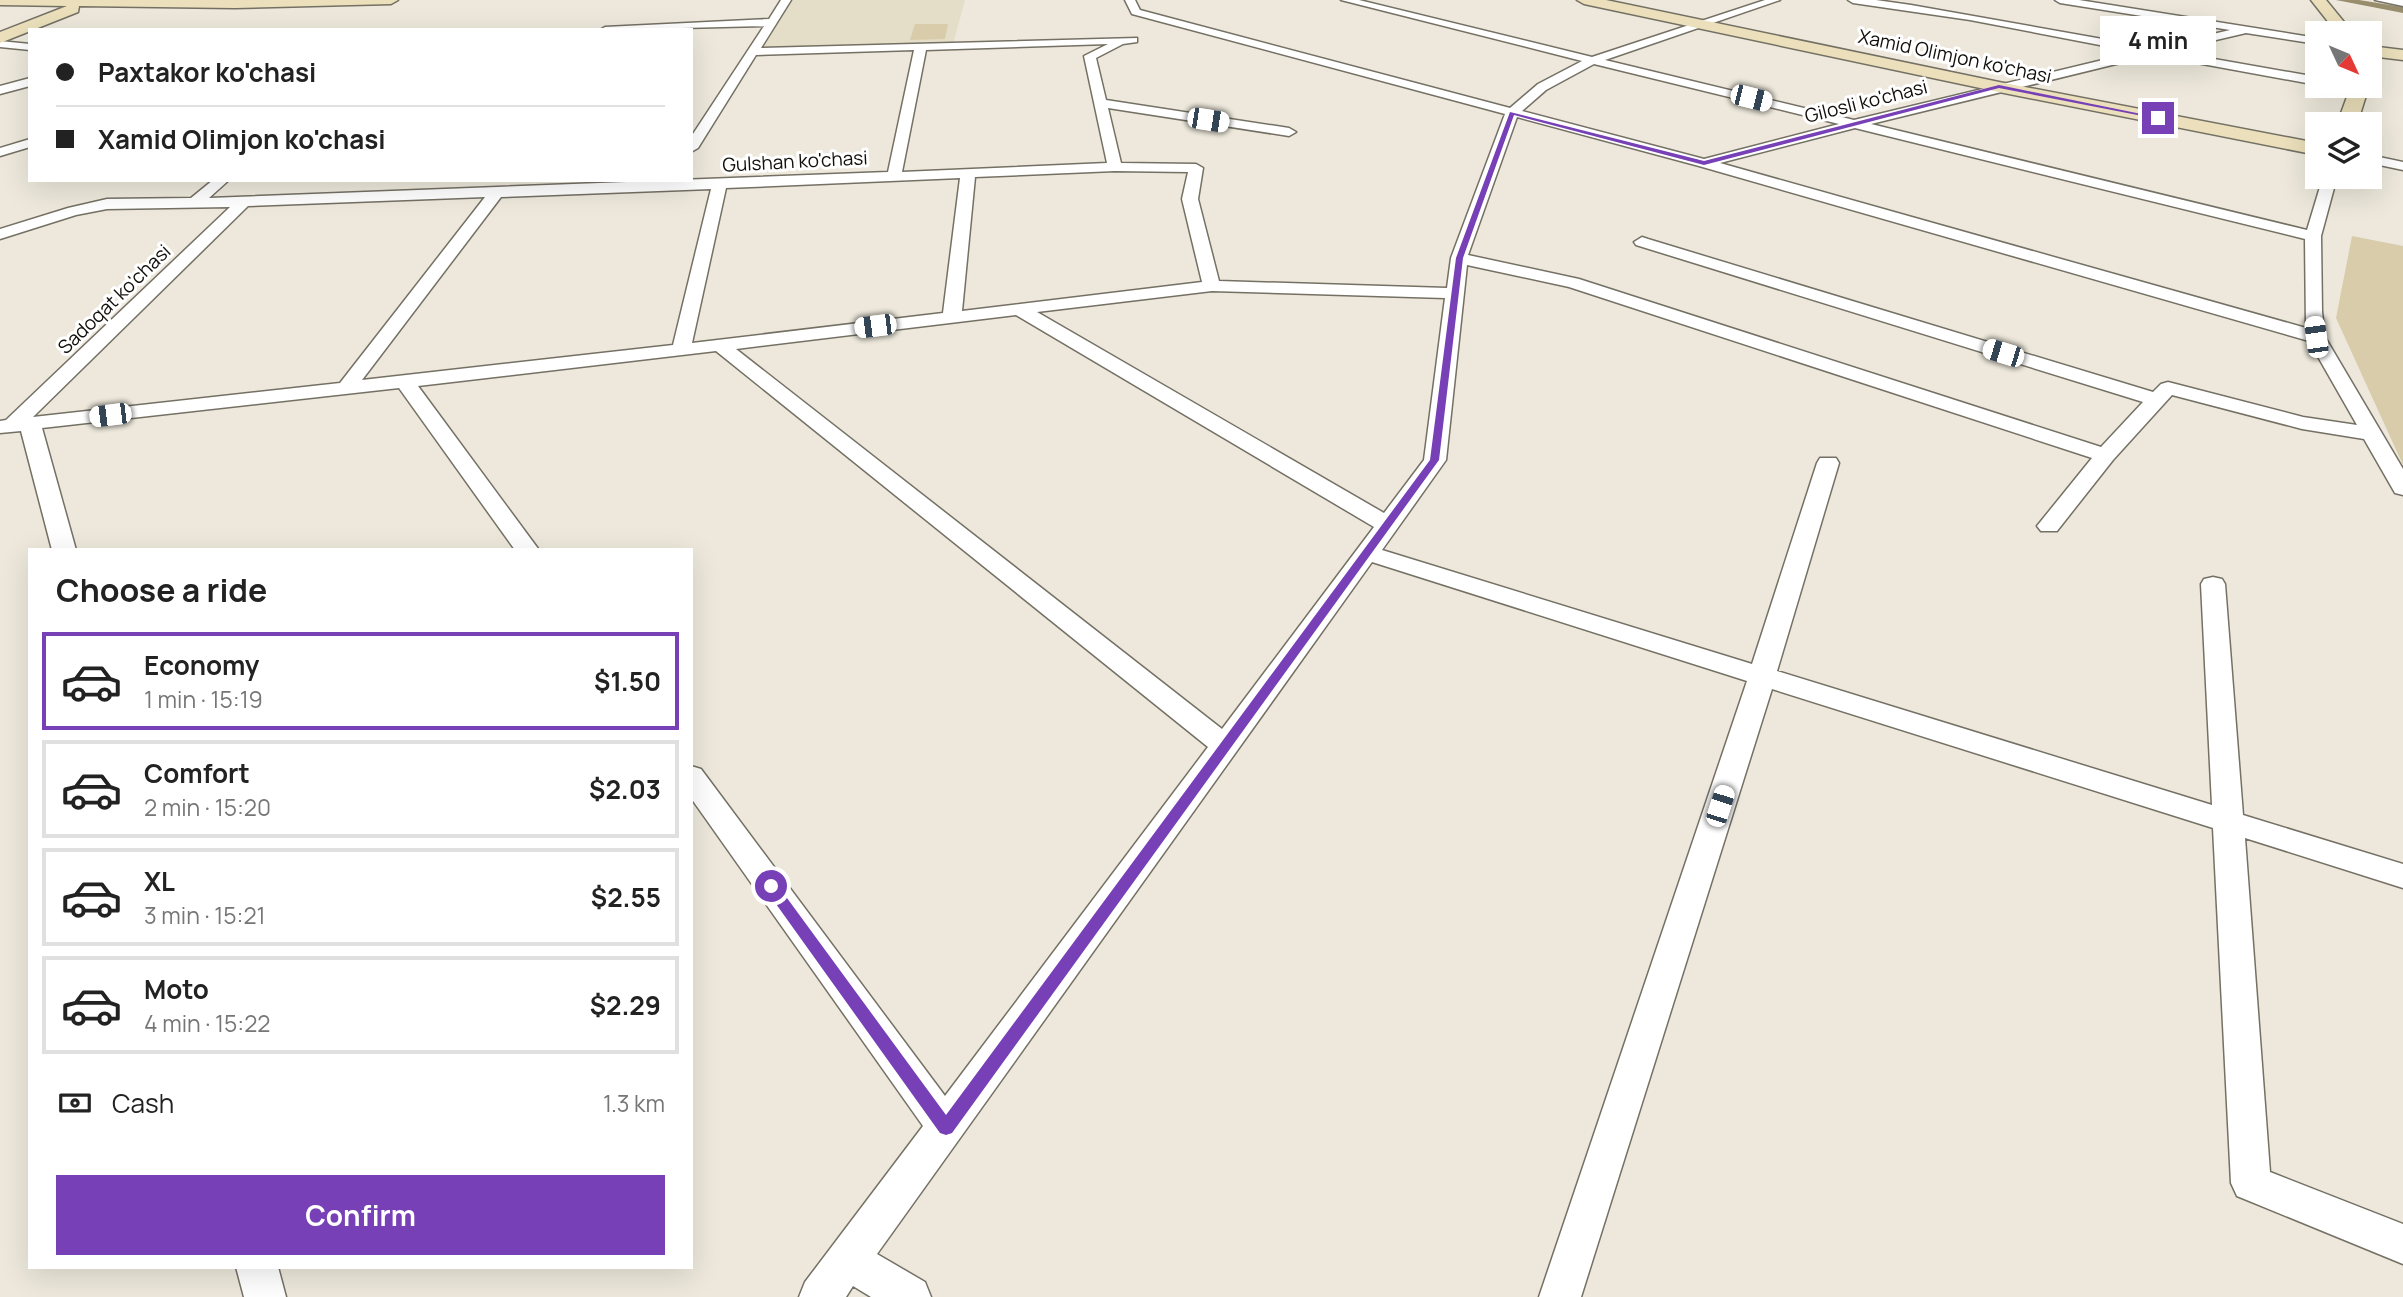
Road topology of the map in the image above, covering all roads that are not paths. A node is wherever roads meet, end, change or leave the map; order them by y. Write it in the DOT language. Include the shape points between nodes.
graph roads {
  1 [pos="391,0"];
  2 [pos="786,0"];
  3 [pos="1346,0"];
  4 [pos="1584,0"];
  5 [pos="1775,0"];
  6 [pos="1853,0"];
  7 [pos="2060,0"];
  8 [pos="2318,0"];
  9 [pos="2380,0"];
  10 [pos="92,1"];
  11 [pos="0,2"];
  12 [pos="2403,3"];
  13 [pos="2159,4"];
  14 [pos="2136,13"];
  15 [pos="1133,21"];
  16 [pos="2335,21"];
  17 [pos="771,22"];
  18 [pos="1698,24"];
  19 [pos="646,28"];
  20 [pos="2242,31"];
  21 [pos="0,38"];
  22 [pos="2305,39"];
  23 [pos="0,44"];
  24 [pos="921,46"];
  25 [pos="28,47"];
  26 [pos="751,51"];
  27 [pos="2149,51"];
  28 [pos="2382,52"];
  29 [pos="2403,55"];
  30 [pos="1593,60"];
  31 [pos="2305,79"];
  32 [pos="28,83"];
  33 [pos="1999,87"];
  34 [pos="0,90"];
  35 [pos="1101,103"];
  36 [pos="1512,113"];
  37 [pos="1856,124"];
  38 [pos="1289,132"];
  39 [pos="28,144"];
  40 [pos="693,145"];
  41 [pos="2305,147"];
  42 [pos="0,152"];
  43 [pos="2382,162"];
  44 [pos="1704,163"];
  45 [pos="2403,166"];
  46 [pos="1115,167"];
  47 [pos="968,173"];
  48 [pos="894,176"];
  49 [pos="220,182"];
  50 [pos="446,182"];
  51 [pos="669,183"];
  52 [pos="719,184"];
  53 [pos="2327,189"];
  54 [pos="497,192"];
  55 [pos="436,194"];
  56 [pos="244,202"];
  57 [pos="194,203"];
  58 [pos="0,234"];
  59 [pos="2314,236"];
  60 [pos="1642,242"];
  61 [pos="1459,258"];
  62 [pos="1212,286"];
  63 [pos="1455,293"];
  64 [pos="1017,308"];
  65 [pos="952,317"];
  66 [pos="2316,337"];
  67 [pos="721,346"];
  68 [pos="681,350"];
  69 [pos="405,382"];
  70 [pos="346,388"];
  71 [pos="2157,400"];
  72 [pos="14,426"];
  73 [pos="2372,434"];
  74 [pos="2105,455"];
  75 [pos="1828,463"];
  76 [pos="2403,488"];
  77 [pos="1387,525"];
  78 [pos="2049,526"];
  79 [pos="63,548"];
  80 [pos="526,548"];
  81 [pos="1367,553"];
  82 [pos="2213,584"];
  83 [pos="1762,676"];
  84 [pos="1225,746"];
  85 [pos="693,779"];
  86 [pos="2227,821"];
  87 [pos="2403,876"];
  88 [pos="946,1128"];
  89 [pos="2403,1244"];
  90 [pos="848,1260"];
  91 [pos="258,1269"];
  92 [pos="265,1297"];
  93 [pos="820,1297"];
  94 [pos="910,1297"];
  95 [pos="1560,1297"];
  1 -- 10 [label="main road"];
  2 -- 17 [label="street"];
  3 -- 30 [label="street"];
  4 -- 18 [label="main road, Xamid Olimjon ko'chasi"];
  5 -- 18 [label="street"];
  6 -- 27 [label="street" via="1921,8"];
  7 -- 14 [label="street"];
  8 -- 16 [label="main road"];
  9 -- 12 [label="street"];
  10 -- 11 [label="main road"];
  10 -- 21 [label="main road"];
  13 -- 14 [label="street"];
  14 -- 20 [label="street"];
  15 -- 24 [label="street"];
  15 -- 35 [label="street" via="1090,56"];
  15 -- 36 [label="street"];
  17 -- 19 [label="street"];
  17 -- 26 [label="street"];
  18 -- 30 [label="street"];
  18 -- 33 [label="main road, Xamid Olimjon ko'chasi"];
  20 -- 22 [label="street"];
  20 -- 27 [label="street, Gilosli ko'chasi"];
  23 -- 25 [label="street"];
  24 -- 26 [label="street"];
  24 -- 48 [label="street"];
  26 -- 40 [label="street"];
  27 -- 31 [label="street"];
  27 -- 33 [label="street, Gilosli ko'chasi"];
  28 -- 29 [label="main road"];
  30 -- 36 [label="street" via="1542,88"];
  30 -- 37 [label="street"];
  32 -- 34 [label="street"];
  33 -- 37 [label="street, Gilosli ko'chasi"];
  33 -- 41 [label="main road, Xamid Olimjon ko'chasi"];
  35 -- 38 [label="street"];
  35 -- 46 [label="street"];
  36 -- 44 [label="street"];
  36 -- 61 [label="street"];
  37 -- 44 [label="street, Gilosli ko'chasi"];
  37 -- 59 [label="street"];
  39 -- 42 [label="street"];
  43 -- 45 [label="street"];
  44 -- 66 [label="street"];
  46 -- 47 [label="street, Gulshan ko'chasi"];
  46 -- 62 [label="street, Gulshan ko'chasi" via="1196,168 1190,199"];
  47 -- 48 [label="street, Gulshan ko'chasi"];
  47 -- 65 [label="street"];
  48 -- 52 [label="street, Gulshan ko'chasi"];
  49 -- 57 [label="street"];
  50 -- 55 [label="street"];
  51 -- 52 [label="street, Gulshan ko'chasi"];
  51 -- 54 [label="street, Gulshan ko'chasi"];
  52 -- 68 [label="street"];
  53 -- 59 [label="street"];
  54 -- 55 [label="street, Gulshan ko'chasi"];
  54 -- 70 [label="street"];
  55 -- 56 [label="street, Gulshan ko'chasi"];
  56 -- 57 [label="street, Gulshan ko'chasi"];
  56 -- 72 [label="street, Sadoqat ko'chasi"];
  57 -- 58 [label="street, Gulshan ko'chasi" via="107,204"];
  59 -- 66 [label="street"];
  60 -- 71 [label="street"];
  61 -- 63 [label="street"];
  61 -- 74 [label="street" via="1573,283"];
  62 -- 63 [label="street"];
  62 -- 64 [label="street"];
  63 -- 77 [label="street" via="1434,460"];
  64 -- 65 [label="street"];
  64 -- 77 [label="street"];
  65 -- 67 [label="street"];
  66 -- 73 [label="street"];
  67 -- 68 [label="street"];
  67 -- 84 [label="street"];
  68 -- 69 [label="street"];
  69 -- 70 [label="street"];
  69 -- 80 [label="street"];
  70 -- 72 [label="street"];
  71 -- 73 [label="street" via="2168,387 2302,423"];
  71 -- 74 [label="street"];
  72 -- 79 [label="street"];
  73 -- 76 [label="street"];
  74 -- 78 [label="street"];
  75 -- 83 [label="street"];
  77 -- 81 [label="street"];
  81 -- 83 [label="street"];
  81 -- 84 [label="street"];
  82 -- 86 [label="street"];
  83 -- 86 [label="street"];
  83 -- 95 [label="street"];
  84 -- 88 [label="street"];
  85 -- 88 [label="street"];
  86 -- 87 [label="street"];
  86 -- 89 [label="street" via="2251,1183"];
  88 -- 90 [label="street"];
  90 -- 93 [label="street"];
  90 -- 94 [label="street"];
  91 -- 92 [label="street"];
}
